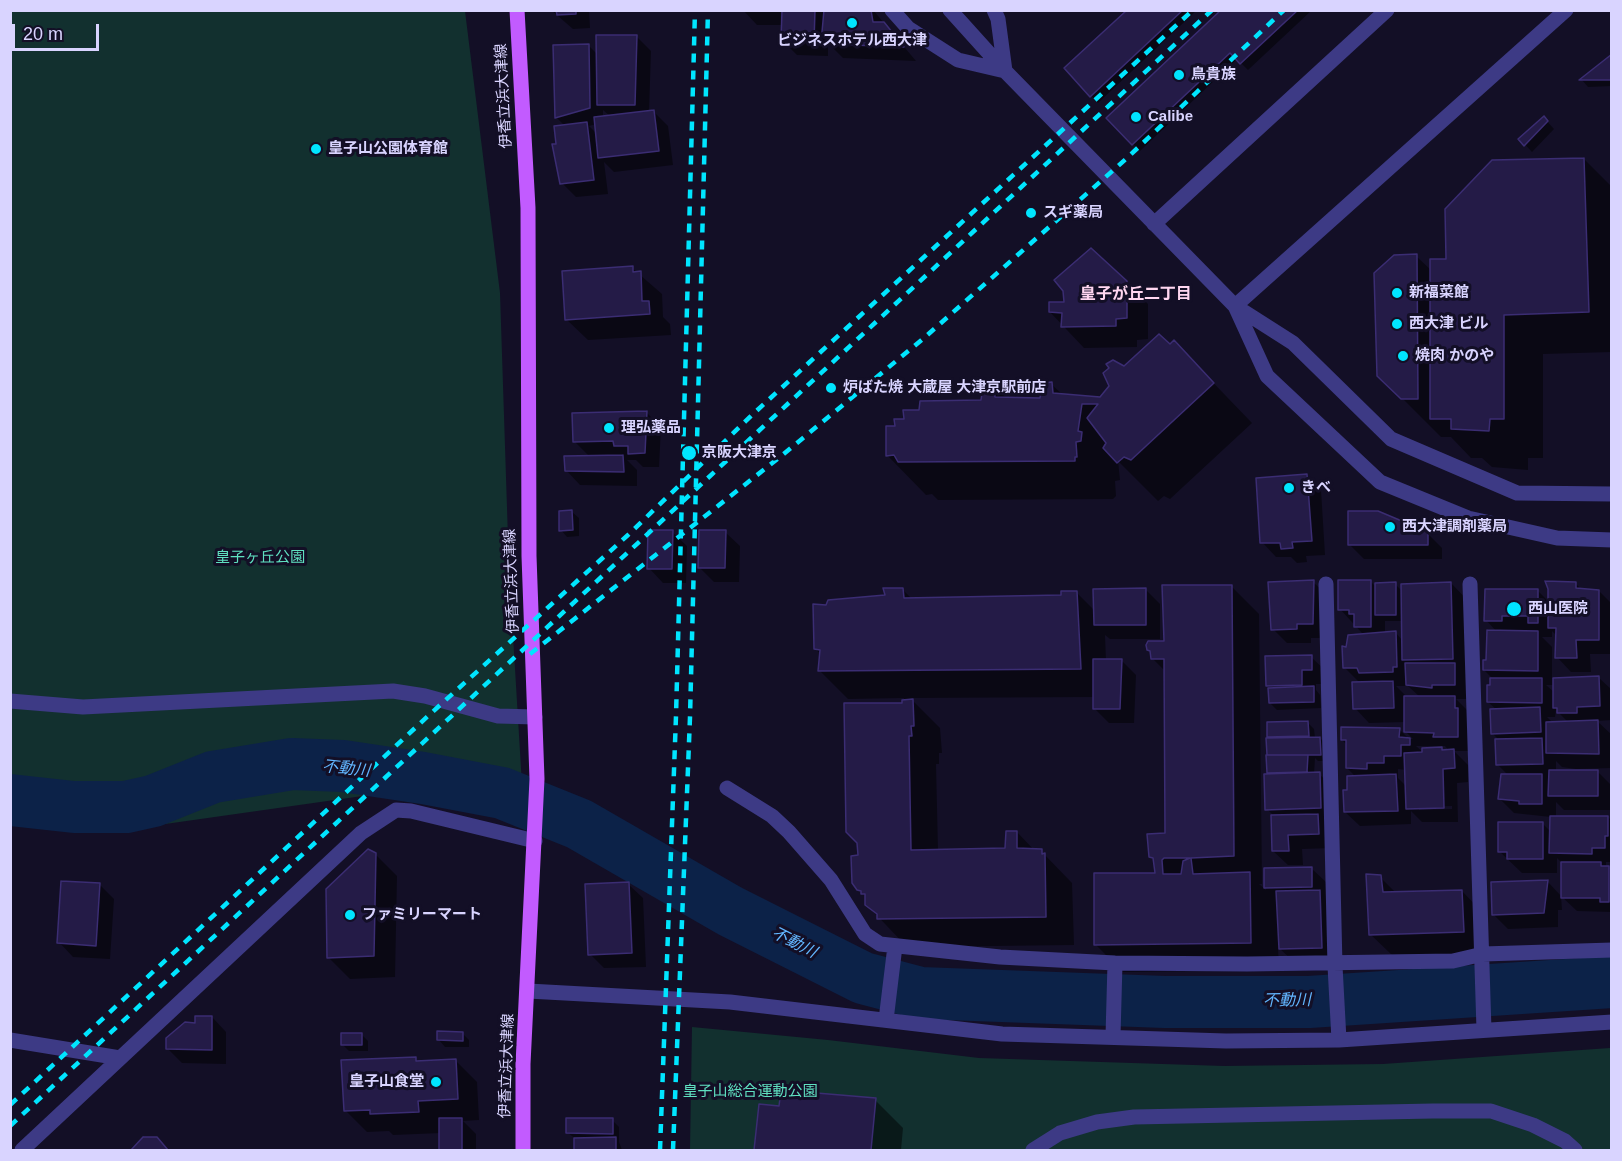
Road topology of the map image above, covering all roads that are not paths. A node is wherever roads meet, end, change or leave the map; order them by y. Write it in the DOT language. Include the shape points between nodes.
graph roads {
  1 [pos="517,10"];
  2 [pos="892,10"];
  3 [pos="950,10"];
  4 [pos="994,10"];
  5 [pos="1387,10"];
  6 [pos="1566,10"];
  7 [pos="1005,71"];
  8 [pos="1154,224"];
  9 [pos="1234,306"];
  10 [pos="1611,494"];
  11 [pos="1611,540"];
  12 [pos="1326,584"];
  13 [pos="1470,584"];
  14 [pos="10,701"];
  15 [pos="535,717"];
  16 [pos="727,788"];
  17 [pos="536,838"];
  18 [pos="895,947"];
  19 [pos="1611,950"];
  20 [pos="1483,955"];
  21 [pos="1115,964"];
  22 [pos="1335,964"];
  23 [pos="528,990"];
  24 [pos="886,1019"];
  25 [pos="1611,1022"];
  26 [pos="1484,1029"];
  27 [pos="1113,1036"];
  28 [pos="1339,1039"];
  29 [pos="10,1040"];
  30 [pos="120,1058"];
  31 [pos="22,1150"];
  32 [pos="523,1150"];
  33 [pos="1033,1150"];
  34 [pos="1575,1150"];
  1 -- 15 [label="main road, 伊香立浜大津線" via="528,208 529,556"];
  2 -- 7 [label="street" via="908,28 958,60"];
  3 -- 7 [label="street"];
  4 -- 7 [label="street"];
  5 -- 8 [label="street"];
  6 -- 9 [label="street"];
  7 -- 8 [label="street"];
  8 -- 9 [label="street"];
  9 -- 10 [label="street" via="1293,343 1391,439 1517,493"];
  9 -- 11 [label="street" via="1267,376 1380,482 1468,518 1557,538"];
  12 -- 22 [label="street"];
  13 -- 20 [label="street"];
  14 -- 15 [label="street" via="83,707 393,691 488,714"];
  15 -- 17 [label="main road, 伊香立浜大津線"];
  16 -- 18 [label="street" via="772,816 789,832 831,880 864,934 880,944"];
  17 -- 23 [label="main road, 伊香立浜大津線"];
  17 -- 30 [label="street" via="396,810 361,833"];
  18 -- 21 [label="street"];
  18 -- 24 [label="street"];
  19 -- 20 [label="street"];
  20 -- 22 [label="street" via="1454,961"];
  20 -- 26 [label="street"];
  21 -- 22 [label="street"];
  21 -- 27 [label="street"];
  22 -- 28 [label="street"];
  23 -- 24 [label="street" via="704,999"];
  23 -- 32 [label="main road, 伊香立浜大津線"];
  24 -- 27 [label="street" via="1002,1034"];
  25 -- 26 [label="street"];
  26 -- 28 [label="street"];
  27 -- 28 [label="street" via="1226,1041"];
  29 -- 30 [label="street"];
  30 -- 31 [label="street"];
  33 -- 34 [label="street" via="1060,1133 1134,1117 1491,1111 1533,1125"];
}
